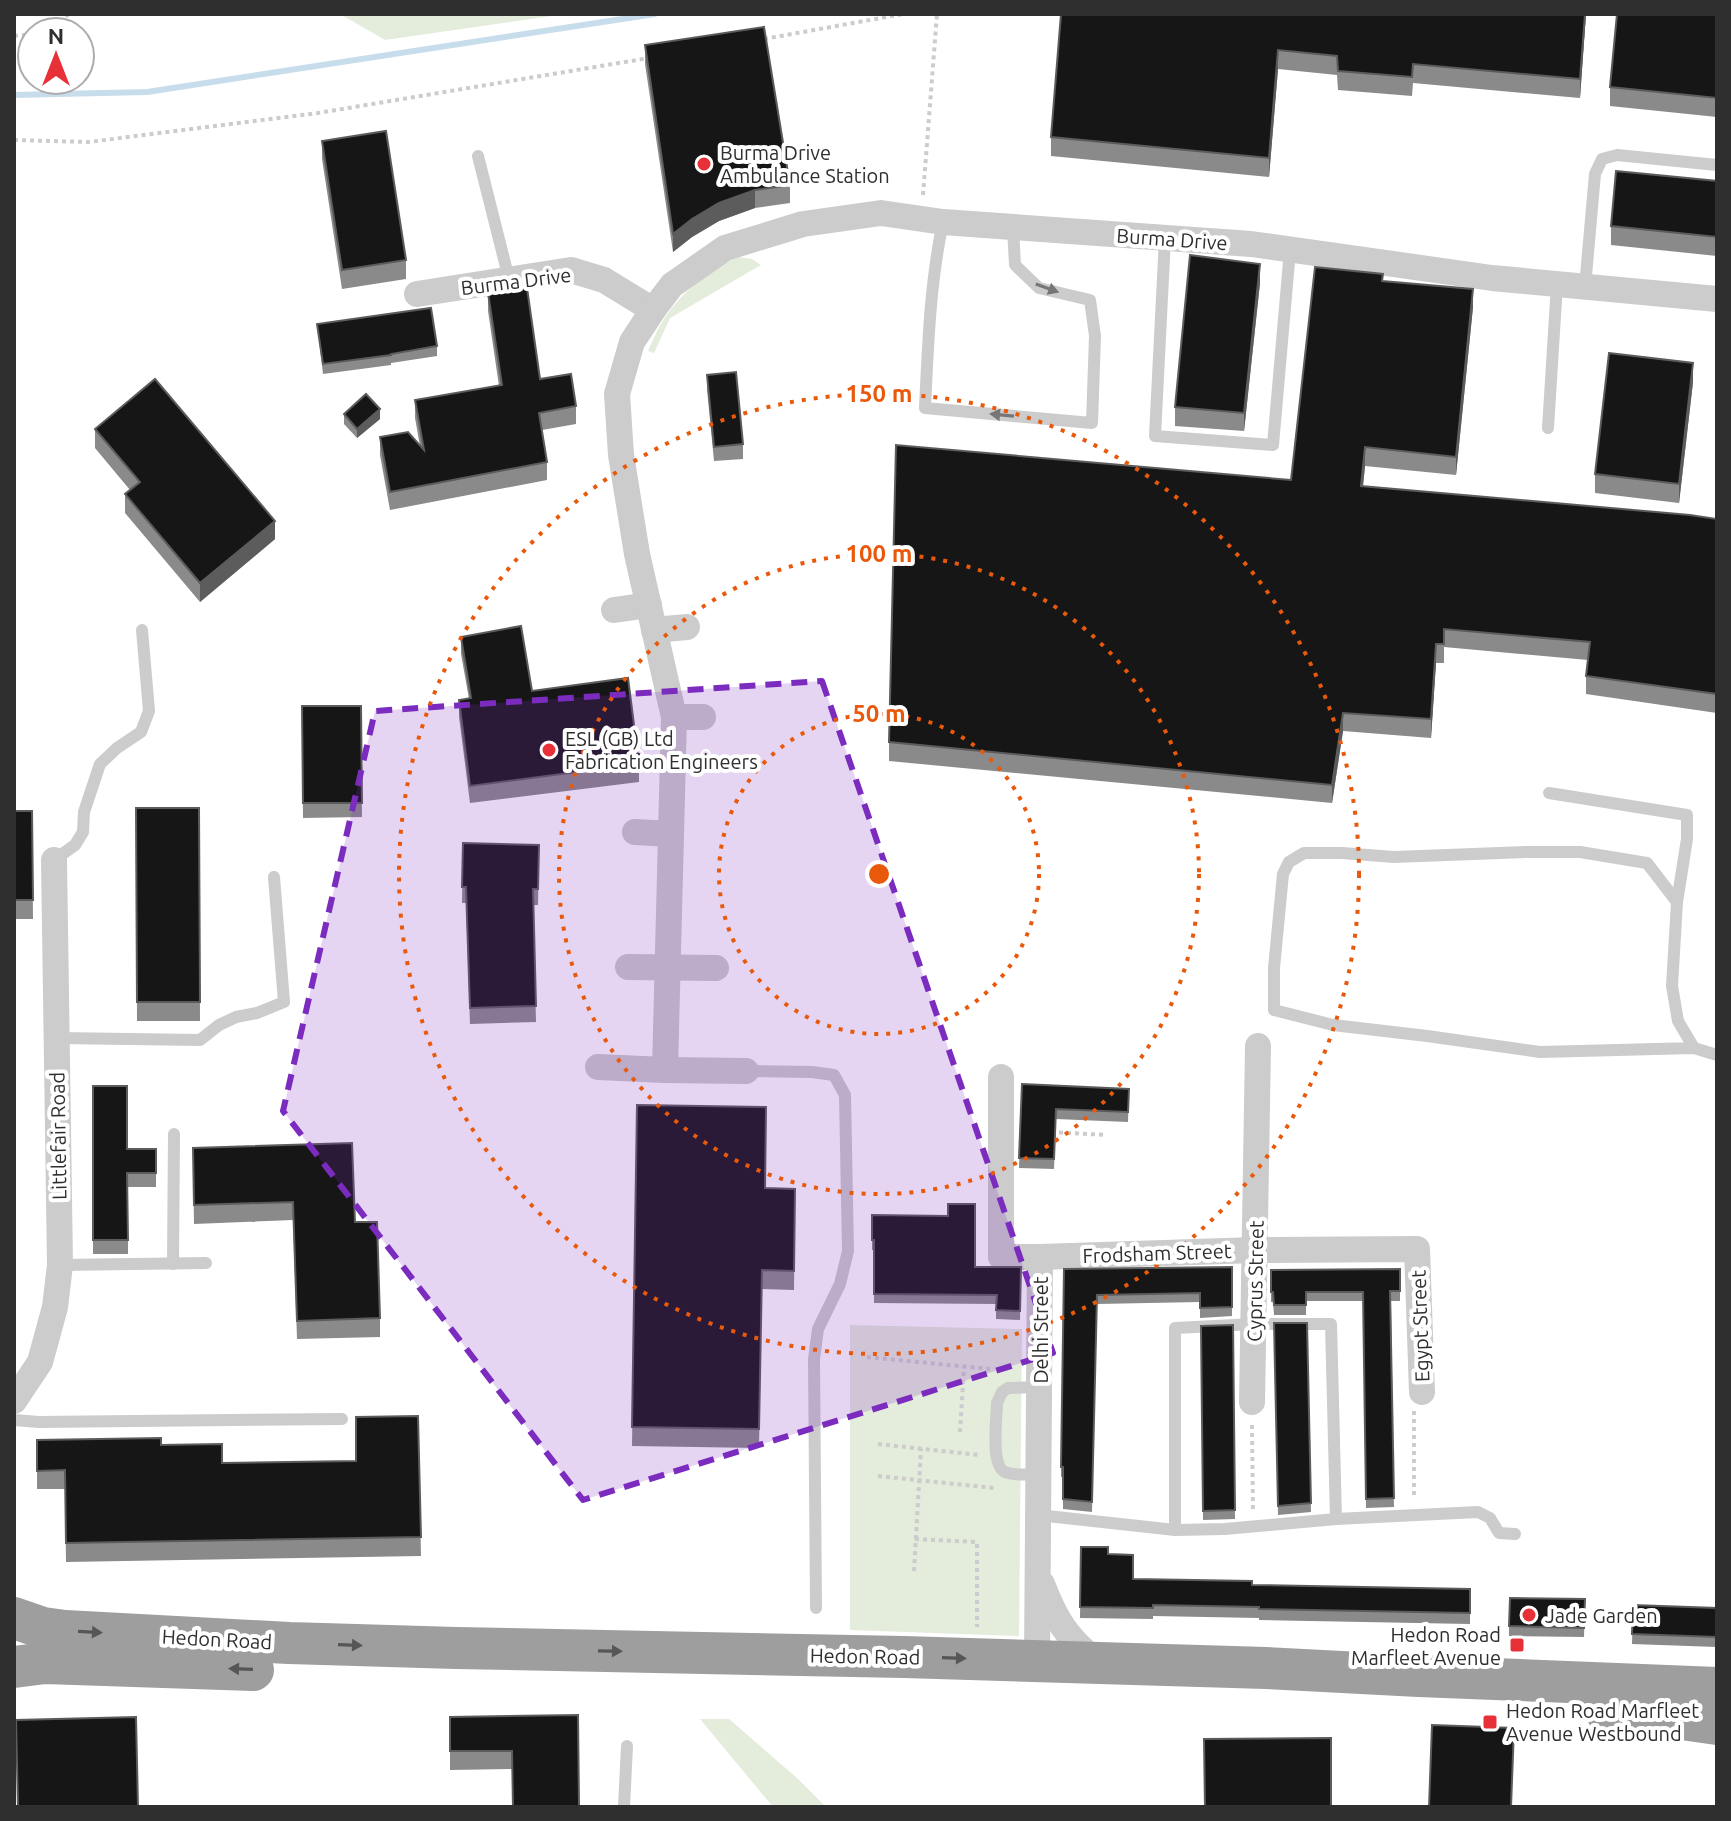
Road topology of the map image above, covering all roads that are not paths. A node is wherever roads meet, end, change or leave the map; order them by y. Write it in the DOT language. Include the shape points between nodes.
graph roads {
  1 [pos="478,156"];
  2 [pos="1717,165"];
  3 [pos="932,220"];
  4 [pos="1013,228"];
  5 [pos="1165,238"];
  6 [pos="1290,250"];
  7 [pos="509,279"];
  8 [pos="1557,284"];
  9 [pos="1585,287"];
  10 [pos="417,294"];
  11 [pos="1717,299"];
  12 [pos="653,310"];
  13 [pos="1548,428"];
  14 [pos="649,605"];
  15 [pos="614,610"];
  16 [pos="687,627"];
  17 [pos="142,630"];
  18 [pos="654,630"];
  19 [pos="674,717"];
  20 [pos="703,717"];
  21 [pos="1549,793"];
  22 [pos="635,832"];
  23 [pos="671,834"];
  24 [pos="54,860"];
  25 [pos="274,877"];
  26 [pos="1677,902"];
  27 [pos="628,967"];
  28 [pos="668,967"];
  29 [pos="716,968"];
  30 [pos="57,1038"];
  31 [pos="1258,1046"];
  32 [pos="1694,1048"];
  33 [pos="1717,1055"];
  34 [pos="598,1067"];
  35 [pos="665,1070"];
  36 [pos="746,1071"];
  37 [pos="1001,1077"];
  38 [pos="174,1134"];
  39 [pos="1417,1249"];
  40 [pos="1256,1250"];
  41 [pos="1040,1257"];
  42 [pos="206,1263"];
  43 [pos="173,1264"];
  44 [pos="60,1265"];
  45 [pos="1254,1324"];
  46 [pos="1039,1387"];
  47 [pos="1422,1392"];
  48 [pos="14,1401"];
  49 [pos="1252,1402"];
  50 [pos="342,1419"];
  51 [pos="14,1420"];
  52 [pos="1039,1474"];
  53 [pos="1038,1515"];
  54 [pos="1336,1519"];
  55 [pos="1175,1530"];
  56 [pos="1515,1534"];
  57 [pos="1038,1573"];
  58 [pos="816,1608"];
  59 [pos="14,1618"];
  60 [pos="1037,1660"];
  61 [pos="1097,1662"];
  62 [pos="14,1667"];
  63 [pos="1717,1688"];
  64 [pos="1717,1724"];
  65 [pos="627,1746"];
  66 [pos="624,1807"];
  1 -- 7 [label="lane"];
  2 -- 9 [label="lane" via="1617,155 1602,159 1595,174"];
  3 -- 4 [label="street, Burma Drive"];
  4 -- 3 [label="lane, one-way" via="1015,265 1039,288 1090,300 1095,336 1092,423 925,408 935,259"];
  3 -- 12 [label="street, Burma Drive" via="881,213 803,224 725,248 672,285"];
  4 -- 5 [label="street, Burma Drive"];
  5 -- 6 [label="street, Burma Drive"];
  5 -- 6 [label="lane" via="1155,436 1273,445"];
  6 -- 8 [label="street, Burma Drive"];
  7 -- 10 [label="street, Burma Drive"];
  7 -- 12 [label="street, Burma Drive" via="571,270 604,280"];
  8 -- 9 [label="street, Burma Drive"];
  8 -- 13 [label="lane"];
  9 -- 11 [label="street, Burma Drive"];
  12 -- 14 [label="street, Burma Drive" via="632,342 617,394 621,455"];
  14 -- 15 [label="street"];
  14 -- 18 [label="street, Burma Drive"];
  16 -- 18 [label="street"];
  17 -- 24 [label="lane" via="149,711 141,732 100,764 83,832"];
  18 -- 19 [label="street, Burma Drive"];
  19 -- 20 [label="street"];
  19 -- 23 [label="street, Burma Drive"];
  21 -- 26 [label="lane" via="1687,815"];
  22 -- 23 [label="street"];
  23 -- 28 [label="street, Burma Drive"];
  24 -- 30 [label="street, Littlefair Road"];
  25 -- 30 [label="lane" via="284,1002 236,1017 200,1040"];
  26 -- 32 [label="lane" via="1672,986 1678,1021"];
  26 -- 32 [label="lane" via="1647,863 1580,852 1394,857 1304,853 1289,862 1283,874 1274,1010 1333,1025 1540,1052"];
  27 -- 28 [label="street"];
  28 -- 29 [label="street"];
  28 -- 35 [label="street, Burma Drive"];
  30 -- 44 [label="street, Littlefair Road"];
  31 -- 40 [label="street, Cyprus Street"];
  32 -- 33 [label="lane"];
  34 -- 35 [label="street"];
  35 -- 36 [label="street"];
  36 -- 58 [label="lane" via="834,1075 845,1095 848,1251 840,1284 818,1329 814,1359"];
  37 -- 41 [label="street, Delhi Street" via="1001,1257"];
  38 -- 43 [label="lane"];
  39 -- 40 [label="street, Frodsham Street"];
  39 -- 47 [label="street, Egypt Street"];
  40 -- 41 [label="street, Frodsham Street"];
  40 -- 45 [label="street, Cyprus Street"];
  41 -- 46 [label="street, Delhi Street"];
  42 -- 43 [label="lane"];
  43 -- 44 [label="lane"];
  44 -- 48 [label="street, Littlefair Road" via="40,1362"];
  45 -- 49 [label="street, Cyprus Street"];
  45 -- 54 [label="lane" via="1331,1324"];
  45 -- 55 [label="lane" via="1175,1328"];
  46 -- 52 [label="street, Delhi Street"];
  46 -- 52 [label="lane" via="1002,1392 996,1457 1005,1472"];
  50 -- 51 [label="lane"];
  52 -- 53 [label="street, Delhi Street"];
  53 -- 55 [label="lane"];
  53 -- 57 [label="street, Delhi Street"];
  54 -- 55 [label="lane"];
  54 -- 56 [label="lane" via="1478,1512 1490,1518 1499,1533"];
  57 -- 60 [label="street, Delhi Street"];
  57 -- 61 [label="street, Delhi Street" via="1061,1625"];
  59 -- 60 [label="highway, Hedon Road, one-way" via="65,1631 289,1643"];
  60 -- 61 [label="highway, Hedon Road"];
  61 -- 63 [label="highway, Hedon Road"];
  64 -- 62 [label="highway, Hedon Road, one-way" via="1654,1715 1170,1692 454,1678 59,1663"];
  65 -- 66 [label="lane"];
}
